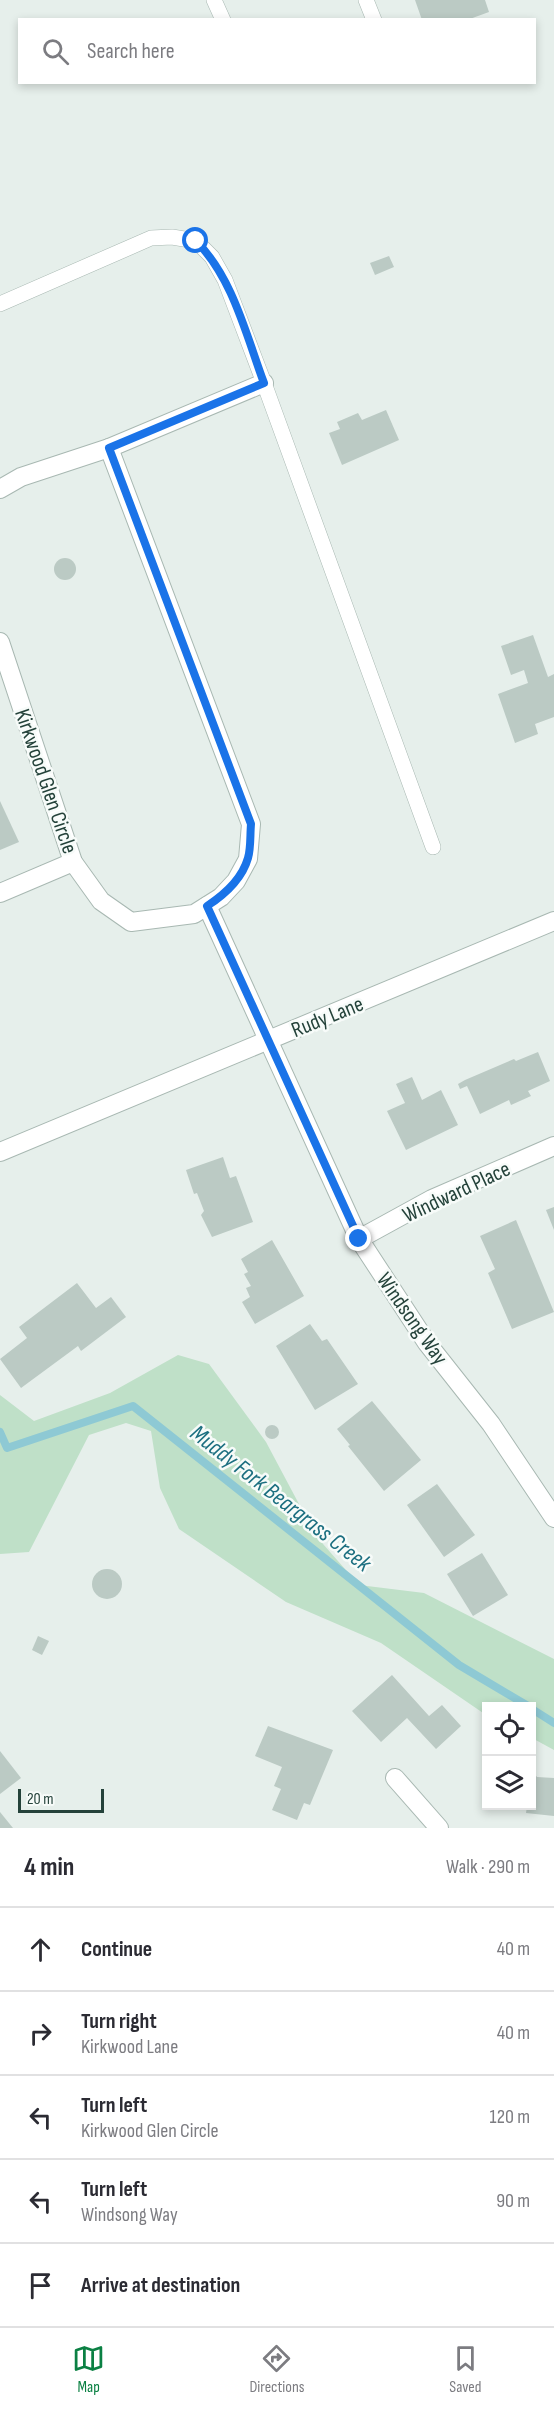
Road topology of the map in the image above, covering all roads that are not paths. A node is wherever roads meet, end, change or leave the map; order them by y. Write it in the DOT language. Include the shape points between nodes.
graph roads {
  1 [pos="214,0"];
  2 [pos="366,0"];
  3 [pos="222,18"];
  4 [pos="373,18"];
  5 [pos="0,304"];
  6 [pos="264,383"];
  7 [pos="109,448"];
  8 [pos="0,489"];
  9 [pos="0,642"];
  10 [pos="433,847"];
  11 [pos="73,862"];
  12 [pos="0,893"];
  13 [pos="207,906"];
  14 [pos="554,921"];
  15 [pos="268,1040"];
  16 [pos="554,1146"];
  17 [pos="0,1152"];
  18 [pos="359,1239"];
  19 [pos="554,1518"];
  20 [pos="394,1778"];
  21 [pos="439,1828"];
  1 -- 3 [label="lane"];
  2 -- 4 [label="lane"];
  5 -- 6 [label="lane" via="151,238 196,241 212,257 225,280"];
  6 -- 7 [label="street"];
  6 -- 10 [label="lane"];
  7 -- 8 [label="street" via="21,477"];
  7 -- 13 [label="street, Kirkwood Glen Circle" via="251,824 248,859 236,880"];
  9 -- 11 [label="street, Kirkwood Glen Circle"];
  11 -- 12 [label="street"];
  11 -- 13 [label="street, Kirkwood Glen Circle" via="101,901 130,921 194,914"];
  13 -- 15 [label="street, Windsong Way"];
  14 -- 15 [label="street, Rudy Lane"];
  15 -- 17 [label="street, Rudy Lane"];
  15 -- 18 [label="street, Windsong Way"];
  16 -- 18 [label="street, Windward Place" via="432,1199"];
  18 -- 19 [label="street, Windsong Way" via="427,1343 491,1424"];
  20 -- 21 [label="street"];
}
